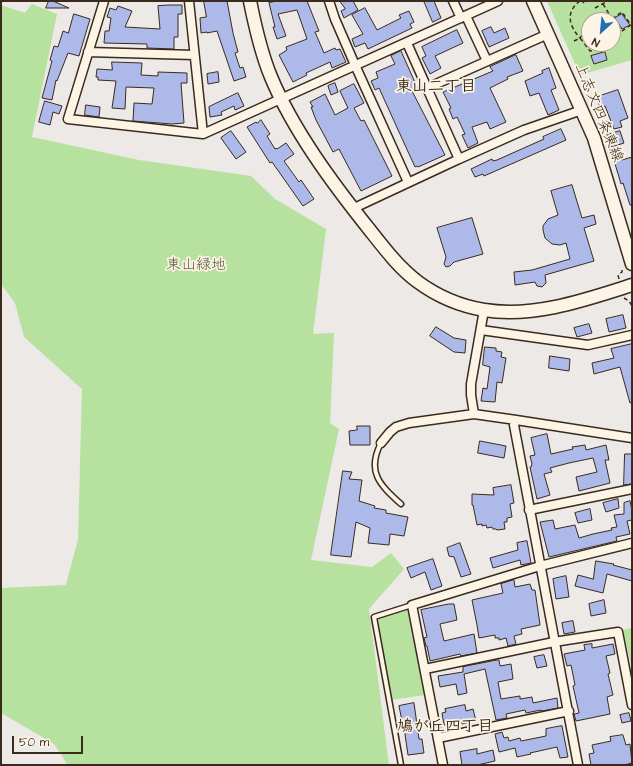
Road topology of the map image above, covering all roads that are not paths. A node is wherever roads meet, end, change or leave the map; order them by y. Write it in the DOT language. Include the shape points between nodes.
graph roads {
  1 [pos="104,1"];
  2 [pos="189,1"];
  3 [pos="250,1"];
  4 [pos="329,1"];
  5 [pos="453,1"];
  6 [pos="498,1"];
  7 [pos="533,1"];
  8 [pos="464,17"];
  9 [pos="548,34"];
  10 [pos="407,43"];
  11 [pos="88,52"];
  12 [pos="194,54"];
  13 [pos="487,61"];
  14 [pos="355,65"];
  15 [pos="427,88"];
  16 [pos="281,98"];
  17 [pos="582,110"];
  18 [pos="203,134"];
  19 [pos="459,159"];
  20 [pos="408,182"];
  21 [pos="352,208"];
  22 [pos="629,241"];
  23 [pos="632,264"];
  24 [pos="632,285"];
  25 [pos="484,310"];
  26 [pos="481,330"];
  27 [pos="632,335"];
  28 [pos="474,414"];
  29 [pos="516,420"];
  30 [pos="632,438"];
  31 [pos="381,444"];
  32 [pos="632,489"];
  33 [pos="401,504"];
  34 [pos="529,510"];
  35 [pos="632,543"];
  36 [pos="540,566"];
  37 [pos="412,605"];
  38 [pos="554,642"];
  39 [pos="425,669"];
  40 [pos="632,705"];
  41 [pos="568,711"];
  42 [pos="438,738"];
  43 [pos="401,765"];
  44 [pos="443,765"];
  45 [pos="578,765"];
  1 -- 11 [label="street"];
  2 -- 12 [label="street"];
  3 -- 16 [label="street" via="264,57"];
  4 -- 14 [label="street"];
  5 -- 8 [label="street"];
  6 -- 8 [label="street"];
  7 -- 9 [label="street, 上志文四条東線"];
  8 -- 10 [label="street"];
  8 -- 13 [label="street"];
  9 -- 13 [label="street"];
  9 -- 17 [label="street, 上志文四条東線"];
  10 -- 14 [label="street"];
  10 -- 15 [label="street"];
  11 -- 12 [label="street"];
  11 -- 18 [label="street" via="68,119"];
  12 -- 18 [label="street"];
  13 -- 15 [label="street"];
  14 -- 16 [label="street"];
  14 -- 20 [label="street"];
  15 -- 19 [label="street"];
  16 -- 18 [label="street"];
  16 -- 21 [label="street" via="322,167"];
  17 -- 19 [label="street" via="524,130"];
  17 -- 22 [label="street, 上志文四条東線"];
  19 -- 20 [label="street"];
  20 -- 21 [label="street"];
  21 -- 25 [label="street" via="401,267 418,282 450,300"];
  22 -- 23 [label="street, 上志文四条東線"];
  24 -- 25 [label="street" via="546,308 511,312"];
  25 -- 26 [label="street"];
  26 -- 27 [label="street" via="588,345"];
  26 -- 28 [label="street" via="470,395"];
  28 -- 29 [label="street"];
  28 -- 31 [label="street" via="396,427"];
  29 -- 30 [label="street"];
  29 -- 34 [label="street" via="514,425"];
  31 -- 33 [label="lane" via="377,451 376,476 383,488"];
  32 -- 34 [label="street"];
  34 -- 36 [label="street"];
  35 -- 36 [label="street"];
  36 -- 37 [label="street"];
  36 -- 38 [label="street"];
  37 -- 39 [label="street"];
  37 -- 43 [label="lane" via="374,617"];
  38 -- 39 [label="street"];
  38 -- 40 [label="street" via="618,632"];
  38 -- 41 [label="street"];
  39 -- 42 [label="street"];
  41 -- 42 [label="street"];
  41 -- 45 [label="street"];
  42 -- 44 [label="street"];
}
